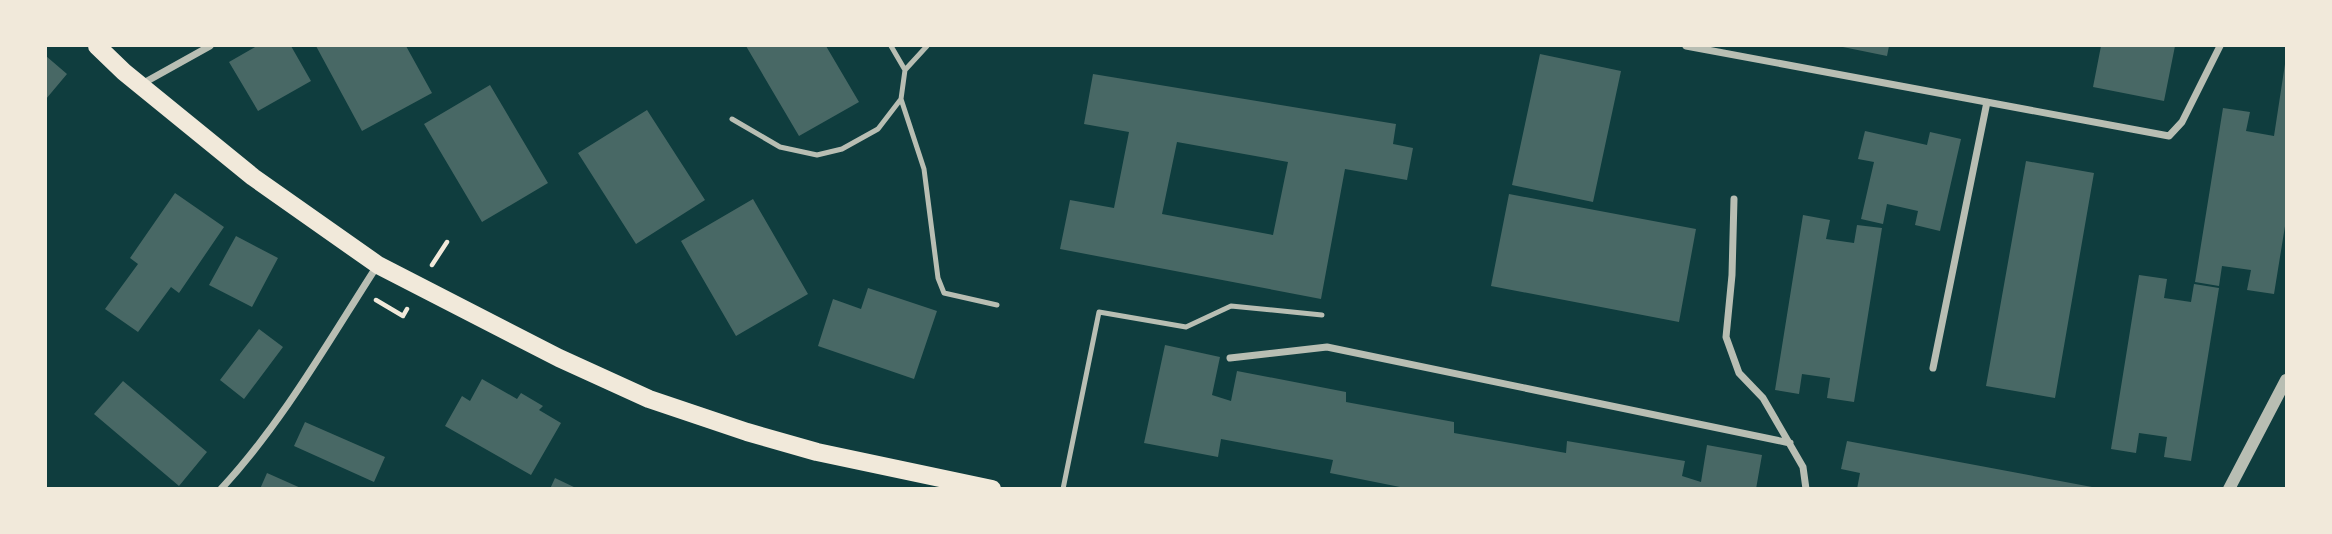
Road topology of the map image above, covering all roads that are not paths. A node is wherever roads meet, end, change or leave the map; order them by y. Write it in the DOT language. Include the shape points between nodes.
graph roads {
  1 [pos="97,46"];
  2 [pos="210,46"];
  3 [pos="891,46"];
  4 [pos="927,46"];
  5 [pos="1686,46"];
  6 [pos="2220,46"];
  7 [pos="905,70"];
  8 [pos="139,86"];
  9 [pos="901,99"];
  10 [pos="1987,102"];
  11 [pos="732,119"];
  12 [pos="1734,199"];
  13 [pos="378,265"];
  14 [pos="997,305"];
  15 [pos="1322,315"];
  16 [pos="1230,358"];
  17 [pos="1933,368"];
  18 [pos="2287,380"];
  19 [pos="1790,443"];
  20 [pos="221,488"];
  21 [pos="992,488"];
  22 [pos="1063,488"];
  23 [pos="1806,488"];
  24 [pos="2230,488"];
  1 -- 8 [label="main road"];
  2 -- 8 [label="street"];
  3 -- 7 [label="lane"];
  4 -- 7 [label="lane"];
  5 -- 10 [label="street"];
  6 -- 10 [label="street" via="2182,122 2169,136"];
  7 -- 9 [label="lane"];
  8 -- 13 [label="main road" via="253,177"];
  9 -- 11 [label="lane" via="878,129 842,149 817,155 780,148"];
  9 -- 14 [label="lane" via="924,169 938,278 944,293"];
  10 -- 17 [label="street"];
  12 -- 19 [label="street" via="1726,337 1739,373 1763,398"];
  13 -- 20 [label="street" via="303,383"];
  13 -- 21 [label="main road" via="649,399 817,452"];
  15 -- 22 [label="lane" via="1231,306 1186,327 1099,312"];
  16 -- 19 [label="street" via="1327,347"];
  18 -- 24 [label="street"];
  19 -- 23 [label="street" via="1803,467"];
}
